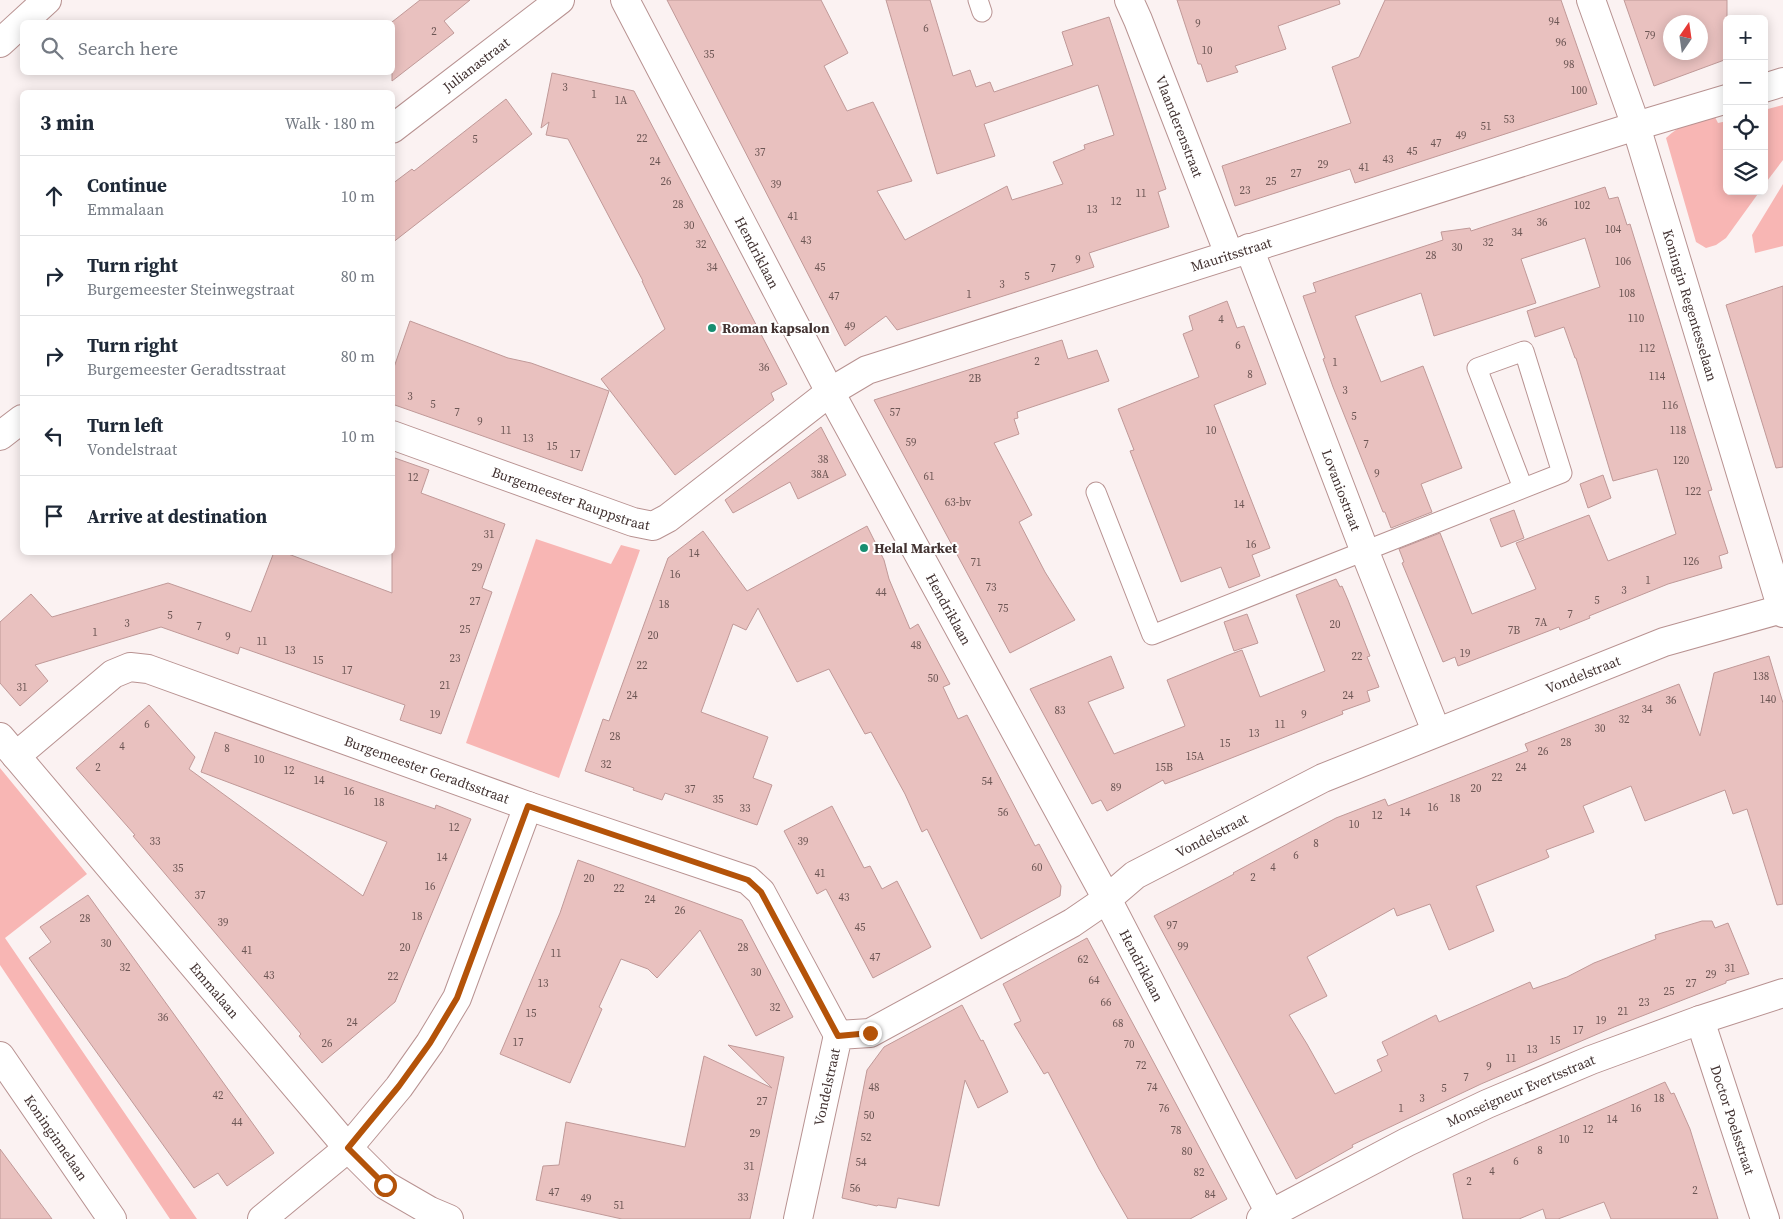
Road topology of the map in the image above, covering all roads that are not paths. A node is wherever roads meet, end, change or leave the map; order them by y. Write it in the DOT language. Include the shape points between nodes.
graph roads {
  1 [pos="46,0"];
  2 [pos="560,0"];
  3 [pos="626,0"];
  4 [pos="1129,0"];
  5 [pos="1591,0"];
  6 [pos="25,20"];
  7 [pos="20,25"];
  8 [pos="0,44"];
  9 [pos="1783,82"];
  10 [pos="1768,87"];
  11 [pos="1723,100"];
  12 [pos="1636,126"];
  13 [pos="395,128"];
  14 [pos="1239,251"];
  15 [pos="830,392"];
  16 [pos="20,421"];
  17 [pos="0,436"];
  18 [pos="395,436"];
  19 [pos="1523,488"];
  20 [pos="1096,492"];
  21 [pos="1365,552"];
  22 [pos="1782,611"];
  23 [pos="1436,731"];
  24 [pos="8,746"];
  25 [pos="528,806"];
  26 [pos="1107,899"];
  27 [pos="1783,993"];
  28 [pos="1700,1020"];
  29 [pos="838,1036"];
  30 [pos="0,1056"];
  31 [pos="348,1148"];
  32 [pos="1268,1218"];
  33 [pos="112,1219"];
  34 [pos="262,1219"];
  35 [pos="449,1219"];
  36 [pos="798,1219"];
  37 [pos="1765,1219"];
  1 -- 6 [label="street"];
  2 -- 13 [label="street, Julianastraat"];
  3 -- 15 [label="street, Hendriklaan"];
  4 -- 14 [label="street, Vlaanderenstraat"];
  5 -- 12 [label="street, Koningin Regentesselaan"];
  7 -- 8 [label="street"];
  9 -- 10 [label="street"];
  11 -- 12 [label="street, Mauritsstraat"];
  12 -- 14 [label="street, Mauritsstraat"];
  12 -- 22 [label="street, Koningin Regentesselaan"];
  14 -- 15 [label="street, Mauritsstraat" via="867,370"];
  14 -- 21 [label="street, Lovaniostraat"];
  15 -- 18 [label="street, Burgemeester Rauppstraat" via="668,518 653,526 633,522"];
  15 -- 26 [label="street, Hendriklaan"];
  16 -- 17 [label="street"];
  19 -- 19 [label="lane" via="1562,473 1524,351 1477,368"];
  19 -- 21 [label="lane"];
  20 -- 21 [label="lane" via="1152,635"];
  21 -- 23 [label="street, Lovaniostraat"];
  22 -- 23 [label="street, Vondelstraat" via="1664,642"];
  23 -- 26 [label="street, Vondelstraat" via="1323,778 1135,875"];
  24 -- 25 [label="street, Burgemeester Geradtsstraat" via="113,674 130,667 148,669"];
  24 -- 31 [label="street, Emmalaan"];
  25 -- 29 [label="street, Burgemeester Geradtsstraat" via="748,880 761,892"];
  25 -- 31 [label="street" via="457,998 409,1072"];
  26 -- 29 [label="street, Vondelstraat" via="1072,923 870,1033"];
  26 -- 32 [label="street, Hendriklaan"];
  27 -- 28 [label="street, Monseigneur Evertsstraat"];
  28 -- 32 [label="street, Monseigneur Evertsstraat" via="1591,1060 1487,1104 1407,1142"];
  28 -- 37 [label="street, Doctor Poelsstraat"];
  29 -- 36 [label="street, Vondelstraat"];
  30 -- 33 [label="street, Koninginnelaan"];
  31 -- 34 [label="street"];
  31 -- 35 [label="street, Emmalaan" via="385,1185 430,1212"];
}
